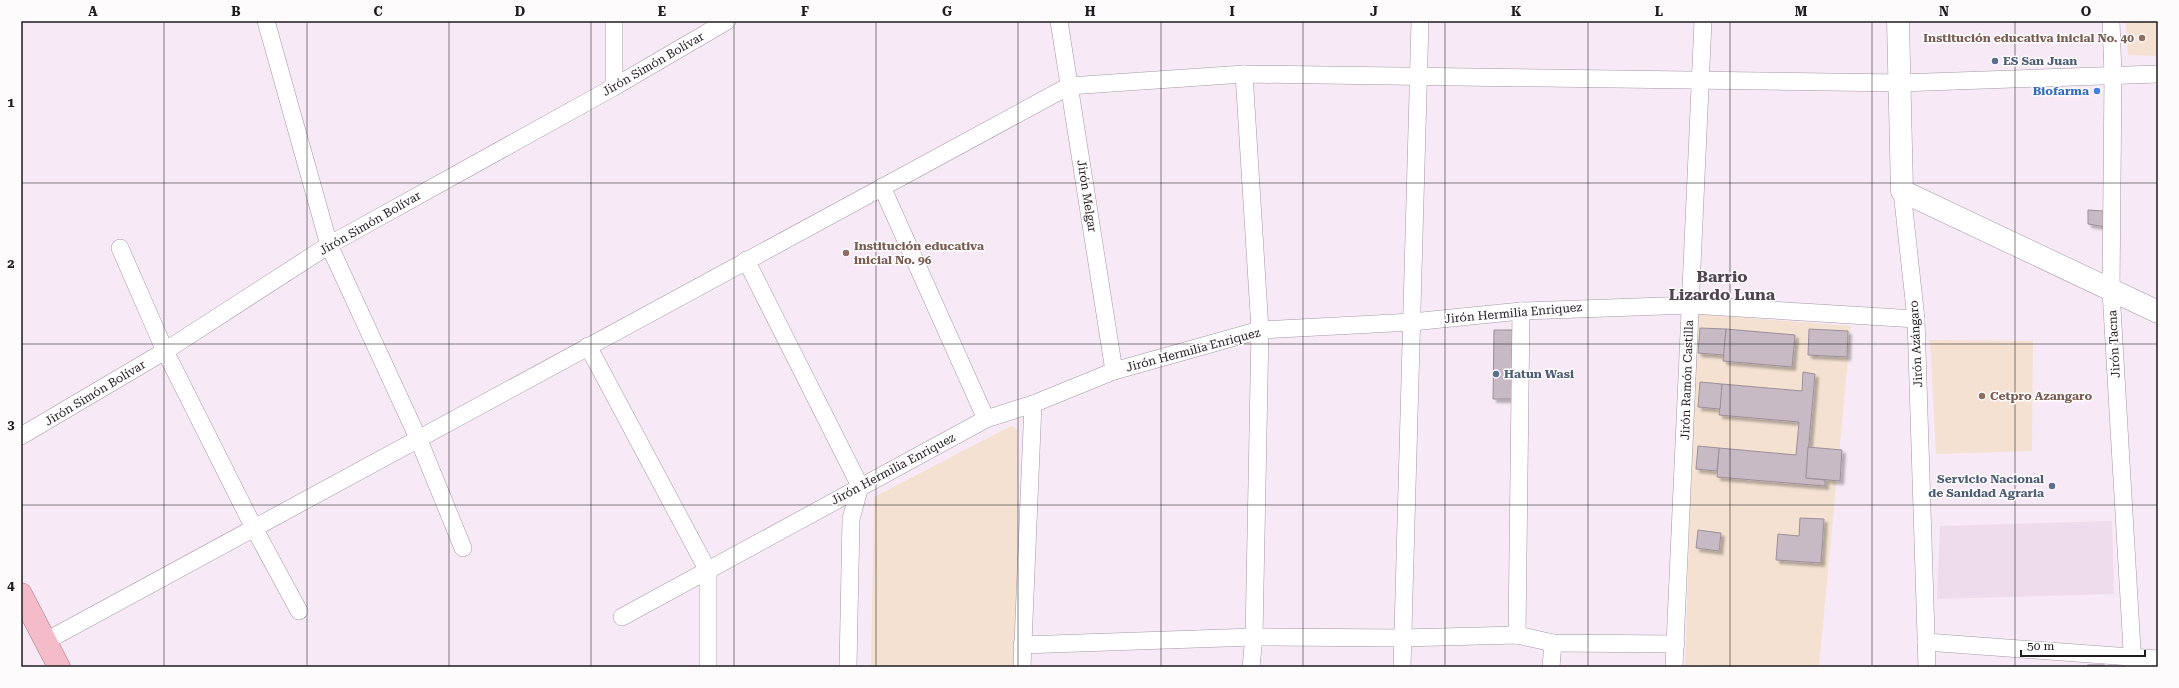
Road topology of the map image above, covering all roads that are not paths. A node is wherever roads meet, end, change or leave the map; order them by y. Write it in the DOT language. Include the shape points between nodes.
graph roads {
  1 [pos="266,21"];
  2 [pos="614,21"];
  3 [pos="727,21"];
  4 [pos="1059,21"];
  5 [pos="1420,21"];
  6 [pos="1704,21"];
  7 [pos="1898,21"];
  8 [pos="2110,21"];
  9 [pos="1244,74"];
  10 [pos="2158,74"];
  11 [pos="1419,75"];
  12 [pos="2113,75"];
  13 [pos="1701,79"];
  14 [pos="1899,83"];
  15 [pos="1069,86"];
  16 [pos="614,87"];
  17 [pos="882,187"];
  18 [pos="1902,190"];
  19 [pos="329,245"];
  20 [pos="120,248"];
  21 [pos="746,260"];
  22 [pos="2111,291"];
  23 [pos="1691,305"];
  24 [pos="1521,310"];
  25 [pos="2158,312"];
  26 [pos="1916,319"];
  27 [pos="1412,322"];
  28 [pos="1260,330"];
  29 [pos="588,346"];
  30 [pos="165,351"];
  31 [pos="1114,371"];
  32 [pos="1033,404"];
  33 [pos="986,419"];
  34 [pos="21,436"];
  35 [pos="418,438"];
  36 [pos="860,486"];
  37 [pos="254,528"];
  38 [pos="463,548"];
  39 [pos="708,571"];
  40 [pos="21,594"];
  41 [pos="299,611"];
  42 [pos="622,616"];
  43 [pos="1517,635"];
  44 [pos="1254,637"];
  45 [pos="1403,638"];
  46 [pos="46,641"];
  47 [pos="1926,642"];
  48 [pos="1553,643"];
  49 [pos="1676,644"];
  50 [pos="1022,645"];
  51 [pos="2158,659"];
  52 [pos="2132,662"];
  53 [pos="59,667"];
  54 [pos="708,667"];
  55 [pos="848,667"];
  56 [pos="1022,667"];
  57 [pos="1252,667"];
  58 [pos="1402,667"];
  59 [pos="1550,667"];
  60 [pos="1674,667"];
  61 [pos="1926,667"];
  1 -- 19 [label="street"];
  2 -- 16 [label="street"];
  3 -- 16 [label="street, Jirón Simón Bolívar"];
  4 -- 15 [label="street, Jirón Melgar"];
  5 -- 11 [label="street"];
  6 -- 13 [label="street, Jirón Ramón Castilla"];
  7 -- 14 [label="street, Jirón Azángaro"];
  8 -- 12 [label="street, Jirón Tacna"];
  9 -- 11 [label="street"];
  9 -- 15 [label="street"];
  9 -- 28 [label="street"];
  10 -- 12 [label="street"];
  11 -- 13 [label="street"];
  11 -- 27 [label="street"];
  12 -- 14 [label="street"];
  12 -- 22 [label="street, Jirón Tacna"];
  13 -- 14 [label="street"];
  13 -- 23 [label="street, Jirón Ramón Castilla"];
  14 -- 18 [label="street, Jirón Azángaro"];
  15 -- 17 [label="street"];
  15 -- 31 [label="street, Jirón Melgar"];
  16 -- 19 [label="street, Jirón Simón Bolívar"];
  17 -- 21 [label="street"];
  17 -- 33 [label="street"];
  18 -- 22 [label="street"];
  18 -- 26 [label="street, Jirón Azángaro"];
  19 -- 30 [label="street, Jirón Simón Bolívar"];
  19 -- 35 [label="street"];
  20 -- 30 [label="street"];
  21 -- 29 [label="street"];
  21 -- 36 [label="street"];
  22 -- 25 [label="street"];
  22 -- 52 [label="street, Jirón Tacna"];
  23 -- 24 [label="street, Jirón Hermilia Enriquez"];
  23 -- 26 [label="street, Jirón Hermilia Enriquez"];
  23 -- 49 [label="street, Jirón Ramón Castilla"];
  24 -- 27 [label="street, Jirón Hermilia Enriquez"];
  24 -- 43 [label="street"];
  26 -- 47 [label="street, Jirón Azángaro"];
  27 -- 28 [label="street, Jirón Hermilia Enriquez"];
  27 -- 45 [label="street"];
  28 -- 31 [label="street, Jirón Hermilia Enriquez"];
  28 -- 44 [label="street"];
  29 -- 35 [label="street"];
  29 -- 39 [label="street"];
  30 -- 34 [label="street, Jirón Simón Bolívar"];
  30 -- 37 [label="street"];
  31 -- 32 [label="street, Jirón Hermilia Enriquez"];
  32 -- 33 [label="street, Jirón Hermilia Enriquez"];
  32 -- 50 [label="street"];
  33 -- 36 [label="street, Jirón Hermilia Enriquez"];
  35 -- 37 [label="street"];
  35 -- 38 [label="street"];
  36 -- 39 [label="street, Jirón Hermilia Enriquez"];
  36 -- 55 [label="street" via="851,519"];
  37 -- 41 [label="street"];
  37 -- 46 [label="street"];
  39 -- 42 [label="street, Jirón Hermilia Enriquez"];
  39 -- 54 [label="street"];
  40 -- 46 [label="highway"];
  43 -- 45 [label="street"];
  43 -- 48 [label="street"];
  44 -- 45 [label="street"];
  44 -- 50 [label="street"];
  44 -- 57 [label="street"];
  45 -- 58 [label="street"];
  46 -- 53 [label="highway"];
  47 -- 52 [label="street"];
  47 -- 61 [label="street, Jirón Azángaro"];
  48 -- 49 [label="street"];
  48 -- 59 [label="street"];
  49 -- 60 [label="street, Jirón Ramón Castilla"];
  50 -- 56 [label="street"];
  51 -- 52 [label="street"];
}
